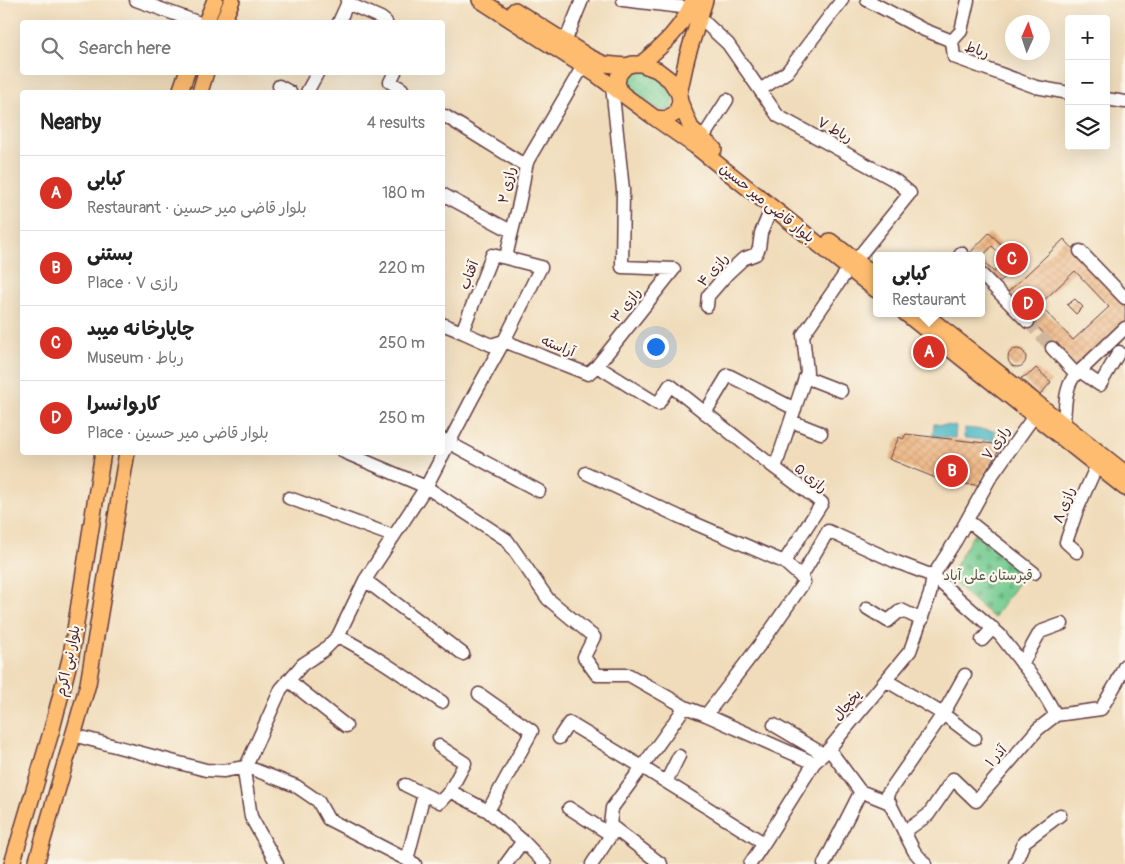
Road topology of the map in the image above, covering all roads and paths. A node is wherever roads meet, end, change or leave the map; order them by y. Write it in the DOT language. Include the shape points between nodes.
graph roads {
  1 [pos="136,0"];
  2 [pos="215,0"];
  3 [pos="232,0"];
  4 [pos="480,0"];
  5 [pos="499,0"];
  6 [pos="582,0"];
  7 [pos="623,0"];
  8 [pos="705,0"];
  9 [pos="842,0"];
  10 [pos="867,0"];
  11 [pos="968,0"];
  12 [pos="348,2"];
  13 [pos="694,8"];
  14 [pos="191,20"];
  15 [pos="207,20"];
  16 [pos="224,20"];
  17 [pos="340,20"];
  18 [pos="384,20"];
  19 [pos="952,41"];
  20 [pos="565,42"];
  21 [pos="641,64"];
  22 [pos="582,66"];
  23 [pos="626,66"];
  24 [pos="186,75"];
  25 [pos="205,75"];
  26 [pos="316,75"];
  27 [pos="394,75"];
  28 [pos="279,86"];
  29 [pos="402,89"];
  30 [pos="616,89"];
  31 [pos="181,90"];
  32 [pos="201,90"];
  33 [pos="286,90"];
  34 [pos="308,90"];
  35 [pos="760,90"];
  36 [pos="1065,92"];
  37 [pos="680,98"];
  38 [pos="727,100"];
  39 [pos="1110,100"];
  40 [pos="1125,102"];
  41 [pos="445,117"];
  42 [pos="655,118"];
  43 [pos="702,139"];
  44 [pos="526,166"];
  45 [pos="445,196"];
  46 [pos="772,208"];
  47 [pos="511,231"];
  48 [pos="1080,251"];
  49 [pos="506,258"];
  50 [pos="852,264"];
  51 [pos="873,274"];
  52 [pos="985,278"];
  53 [pos="873,287"];
  54 [pos="1125,298"];
  55 [pos="707,306"];
  56 [pos="910,317"];
  57 [pos="928,317"];
  58 [pos="1028,322"];
  59 [pos="445,325"];
  60 [pos="1125,328"];
  61 [pos="462,332"];
  62 [pos="504,341"];
  63 [pos="1052,348"];
  64 [pos="1119,352"];
  65 [pos="597,366"];
  66 [pos="1078,373"];
  67 [pos="806,377"];
  68 [pos="841,391"];
  69 [pos="1038,411"];
  70 [pos="705,413"];
  71 [pos="793,415"];
  72 [pos="1064,425"];
  73 [pos="821,433"];
  74 [pos="446,441"];
  75 [pos="103,455"];
  76 [pos="127,455"];
  77 [pos="351,455"];
  78 [pos="440,455"];
  79 [pos="1097,465"];
  80 [pos="775,468"];
  81 [pos="586,473"];
  82 [pos="1125,473"];
  83 [pos="426,487"];
  84 [pos="1125,488"];
  85 [pos="539,491"];
  86 [pos="289,498"];
  87 [pos="967,520"];
  88 [pos="394,536"];
  89 [pos="1076,552"];
  90 [pos="784,562"];
  91 [pos="1034,573"];
  92 [pos="934,576"];
  93 [pos="801,577"];
  94 [pos="365,580"];
  95 [pos="867,608"];
  96 [pos="922,620"];
  97 [pos="1062,624"];
  98 [pos="993,628"];
  99 [pos="338,636"];
  100 [pos="982,640"];
  101 [pos="463,654"];
  102 [pos="1022,664"];
  103 [pos="1125,665"];
  104 [pos="965,675"];
  105 [pos="288,680"];
  106 [pos="887,681"];
  107 [pos="480,694"];
  108 [pos="442,702"];
  109 [pos="685,707"];
  110 [pos="943,714"];
  111 [pos="706,715"];
  112 [pos="1056,716"];
  113 [pos="774,724"];
  114 [pos="346,726"];
  115 [pos="73,735"];
  116 [pos="559,738"];
  117 [pos="974,738"];
  118 [pos="439,746"];
  119 [pos="822,755"];
  120 [pos="679,756"];
  121 [pos="245,767"];
  122 [pos="642,767"];
  123 [pos="666,782"];
  124 [pos="405,785"];
  125 [pos="861,791"];
  126 [pos="450,792"];
  127 [pos="424,794"];
  128 [pos="890,803"];
  129 [pos="569,808"];
  130 [pos="488,811"];
  131 [pos="1060,815"];
  132 [pos="613,832"];
  133 [pos="904,832"];
  134 [pos="523,841"];
  135 [pos="764,843"];
  136 [pos="411,862"];
  137 [pos="924,863"];
  138 [pos="12,864"];
  139 [pos="36,864"];
  140 [pos="277,864"];
  141 [pos="506,864"];
  142 [pos="545,864"];
  143 [pos="592,864"];
  144 [pos="661,864"];
  145 [pos="750,864"];
  146 [pos="824,864"];
  147 [pos="1015,864"];
  1 -- 14 [label="street"];
  2 -- 15 [label="main road"];
  3 -- 16 [label="main road"];
  4 -- 22 [label="main road"];
  5 -- 20 [label="main road"];
  6 -- 20 [label="street"];
  7 -- 13 [label="street"];
  8 -- 13 [label="main road"];
  9 -- 35 [label="street" via="787,72"];
  10 -- 19 [label="street, رباط"];
  11 -- 19 [label="street" via="961,31"];
  12 -- 17 [label="street"];
  12 -- 18 [label="street"];
  13 -- 21 [label="main road" via="664,44"];
  13 -- 35 [label="street, رباط ۷" via="728,44"];
  13 -- 37 [label="main road"];
  19 -- 36 [label="street, رباط" via="954,58 1036,87"];
  20 -- 23 [label="main road" via="604,64"];
  21 -- 23 [label="main road"];
  21 -- 37 [label="main road" via="670,80"];
  22 -- 30 [label="main road"];
  22 -- 44 [label="street, رازی ۲"];
  23 -- 30 [label="main road" via="619,74"];
  24 -- 31 [label="main road"];
  25 -- 32 [label="main road"];
  26 -- 34 [label="street"];
  27 -- 29 [label="street" via="390,82"];
  28 -- 33 [label="street"];
  30 -- 42 [label="main road"];
  30 -- 65 [label="street, رازی ۳" via="623,190 622,267 674,269"];
  35 -- 50 [label="street, رباط ۷" via="778,116 896,181 910,193"];
  37 -- 42 [label="main road" via="676,113 666,119"];
  37 -- 43 [label="main road, بلوار قاضی میر حسین" via="691,128"];
  38 -- 43 [label="street"];
  39 -- 40 [label="street"];
  41 -- 44 [label="street"];
  42 -- 46 [label="main road, بلوار قاضی میر حسین"];
  43 -- 50 [label="main road, بلوار قاضی میر حسین"];
  44 -- 47 [label="street, رازی ۲"];
  45 -- 47 [label="street"];
  46 -- 50 [label="main road, بلوار قاضی میر حسین"];
  46 -- 55 [label="street, رازی ۴" via="756,254 744,259 727,274 708,296"];
  47 -- 49 [label="street, رازی ۲"];
  48 -- 54 [label="street"];
  49 -- 61 [label="street, آفتاب" via="492,255"];
  49 -- 62 [label="street" via="541,267"];
  50 -- 51 [label="main road, بلوار قاضی میر حسین"];
  50 -- 53 [label="main road, بلوار قاضی میر حسین"];
  50 -- 67 [label="street, رازی ۵" via="803,335"];
  52 -- 58 [label="street"];
  56 -- 69 [label="main road"];
  57 -- 69 [label="main road"];
  59 -- 61 [label="street"];
  60 -- 66 [label="street"];
  61 -- 62 [label="street" via="491,345"];
  62 -- 65 [label="street, آراسته" via="588,374"];
  62 -- 74 [label="street"];
  63 -- 66 [label="street"];
  64 -- 66 [label="street" via="1100,385"];
  65 -- 70 [label="street" via="658,404 670,385"];
  66 -- 72 [label="street" via="1068,388"];
  67 -- 68 [label="street"];
  67 -- 71 [label="street, رازی ۵"];
  69 -- 72 [label="main road"];
  69 -- 79 [label="main road"];
  69 -- 87 [label="street, رازی ۷" via="990,478"];
  70 -- 71 [label="street" via="728,375"];
  70 -- 80 [label="street"];
  71 -- 73 [label="street"];
  71 -- 80 [label="street, رازی ۵"];
  72 -- 82 [label="main road"];
  74 -- 85 [label="street"];
  75 -- 138 [label="main road, بلوار نبی اکرم" via="71,655"];
  76 -- 115 [label="main road, بلوار نبی اکرم" via="88,684"];
  77 -- 83 [label="street"];
  78 -- 83 [label="street"];
  79 -- 84 [label="main road"];
  79 -- 89 [label="street, رازی ۸" via="1066,542"];
  80 -- 90 [label="street, رازی ۵" via="822,503"];
  81 -- 90 [label="street"];
  83 -- 88 [label="street"];
  83 -- 109 [label="street" via="507,540 548,599 594,637 584,656 597,675 629,675"];
  86 -- 88 [label="street"];
  87 -- 91 [label="street"];
  87 -- 92 [label="street, رازی ۷"];
  88 -- 94 [label="street"];
  90 -- 93 [label="street"];
  92 -- 93 [label="street" via="828,531"];
  92 -- 96 [label="street, یخچال"];
  92 -- 98 [label="street"];
  93 -- 111 [label="street" via="804,582"];
  94 -- 99 [label="street"];
  94 -- 101 [label="street"];
  95 -- 96 [label="street" via="888,621 901,610"];
  96 -- 106 [label="street, یخچال" via="910,652"];
  97 -- 102 [label="street" via="1040,632"];
  98 -- 100 [label="street"];
  98 -- 102 [label="street"];
  99 -- 105 [label="street"];
  99 -- 108 [label="street"];
  102 -- 112 [label="street"];
  103 -- 112 [label="street, آذر ۱" via="1101,709"];
  104 -- 110 [label="street"];
  105 -- 114 [label="street"];
  105 -- 121 [label="street"];
  106 -- 110 [label="street"];
  106 -- 119 [label="street, یخچال"];
  107 -- 130 [label="street" via="532,731"];
  109 -- 111 [label="street"];
  109 -- 122 [label="street"];
  110 -- 117 [label="street"];
  110 -- 128 [label="street" via="886,796"];
  111 -- 119 [label="street"];
  112 -- 133 [label="street, آذر ۱" via="1038,729 976,801 953,779 928,815"];
  113 -- 119 [label="street"];
  115 -- 121 [label="street" via="206,770"];
  115 -- 139 [label="main road, بلوار نبی اکرم"];
  116 -- 122 [label="street" via="569,723"];
  118 -- 126 [label="street" via="465,763"];
  119 -- 125 [label="street"];
  119 -- 135 [label="street, یخچال"];
  120 -- 123 [label="street"];
  121 -- 136 [label="street" via="296,786 318,802 328,819"];
  121 -- 140 [label="street" via="251,817"];
  122 -- 123 [label="street"];
  122 -- 132 [label="street" via="612,808 610,825"];
  123 -- 135 [label="street"];
  124 -- 127 [label="street"];
  125 -- 128 [label="street"];
  125 -- 146 [label="street"];
  126 -- 127 [label="street" via="440,802"];
  126 -- 130 [label="street"];
  127 -- 136 [label="street"];
  128 -- 133 [label="street"];
  129 -- 132 [label="street"];
  130 -- 134 [label="street"];
  131 -- 147 [label="street" via="1024,842"];
  132 -- 143 [label="street"];
  132 -- 144 [label="street"];
  133 -- 137 [label="street"];
  134 -- 141 [label="street"];
  134 -- 142 [label="street"];
  135 -- 145 [label="street, یخچال"];
}
